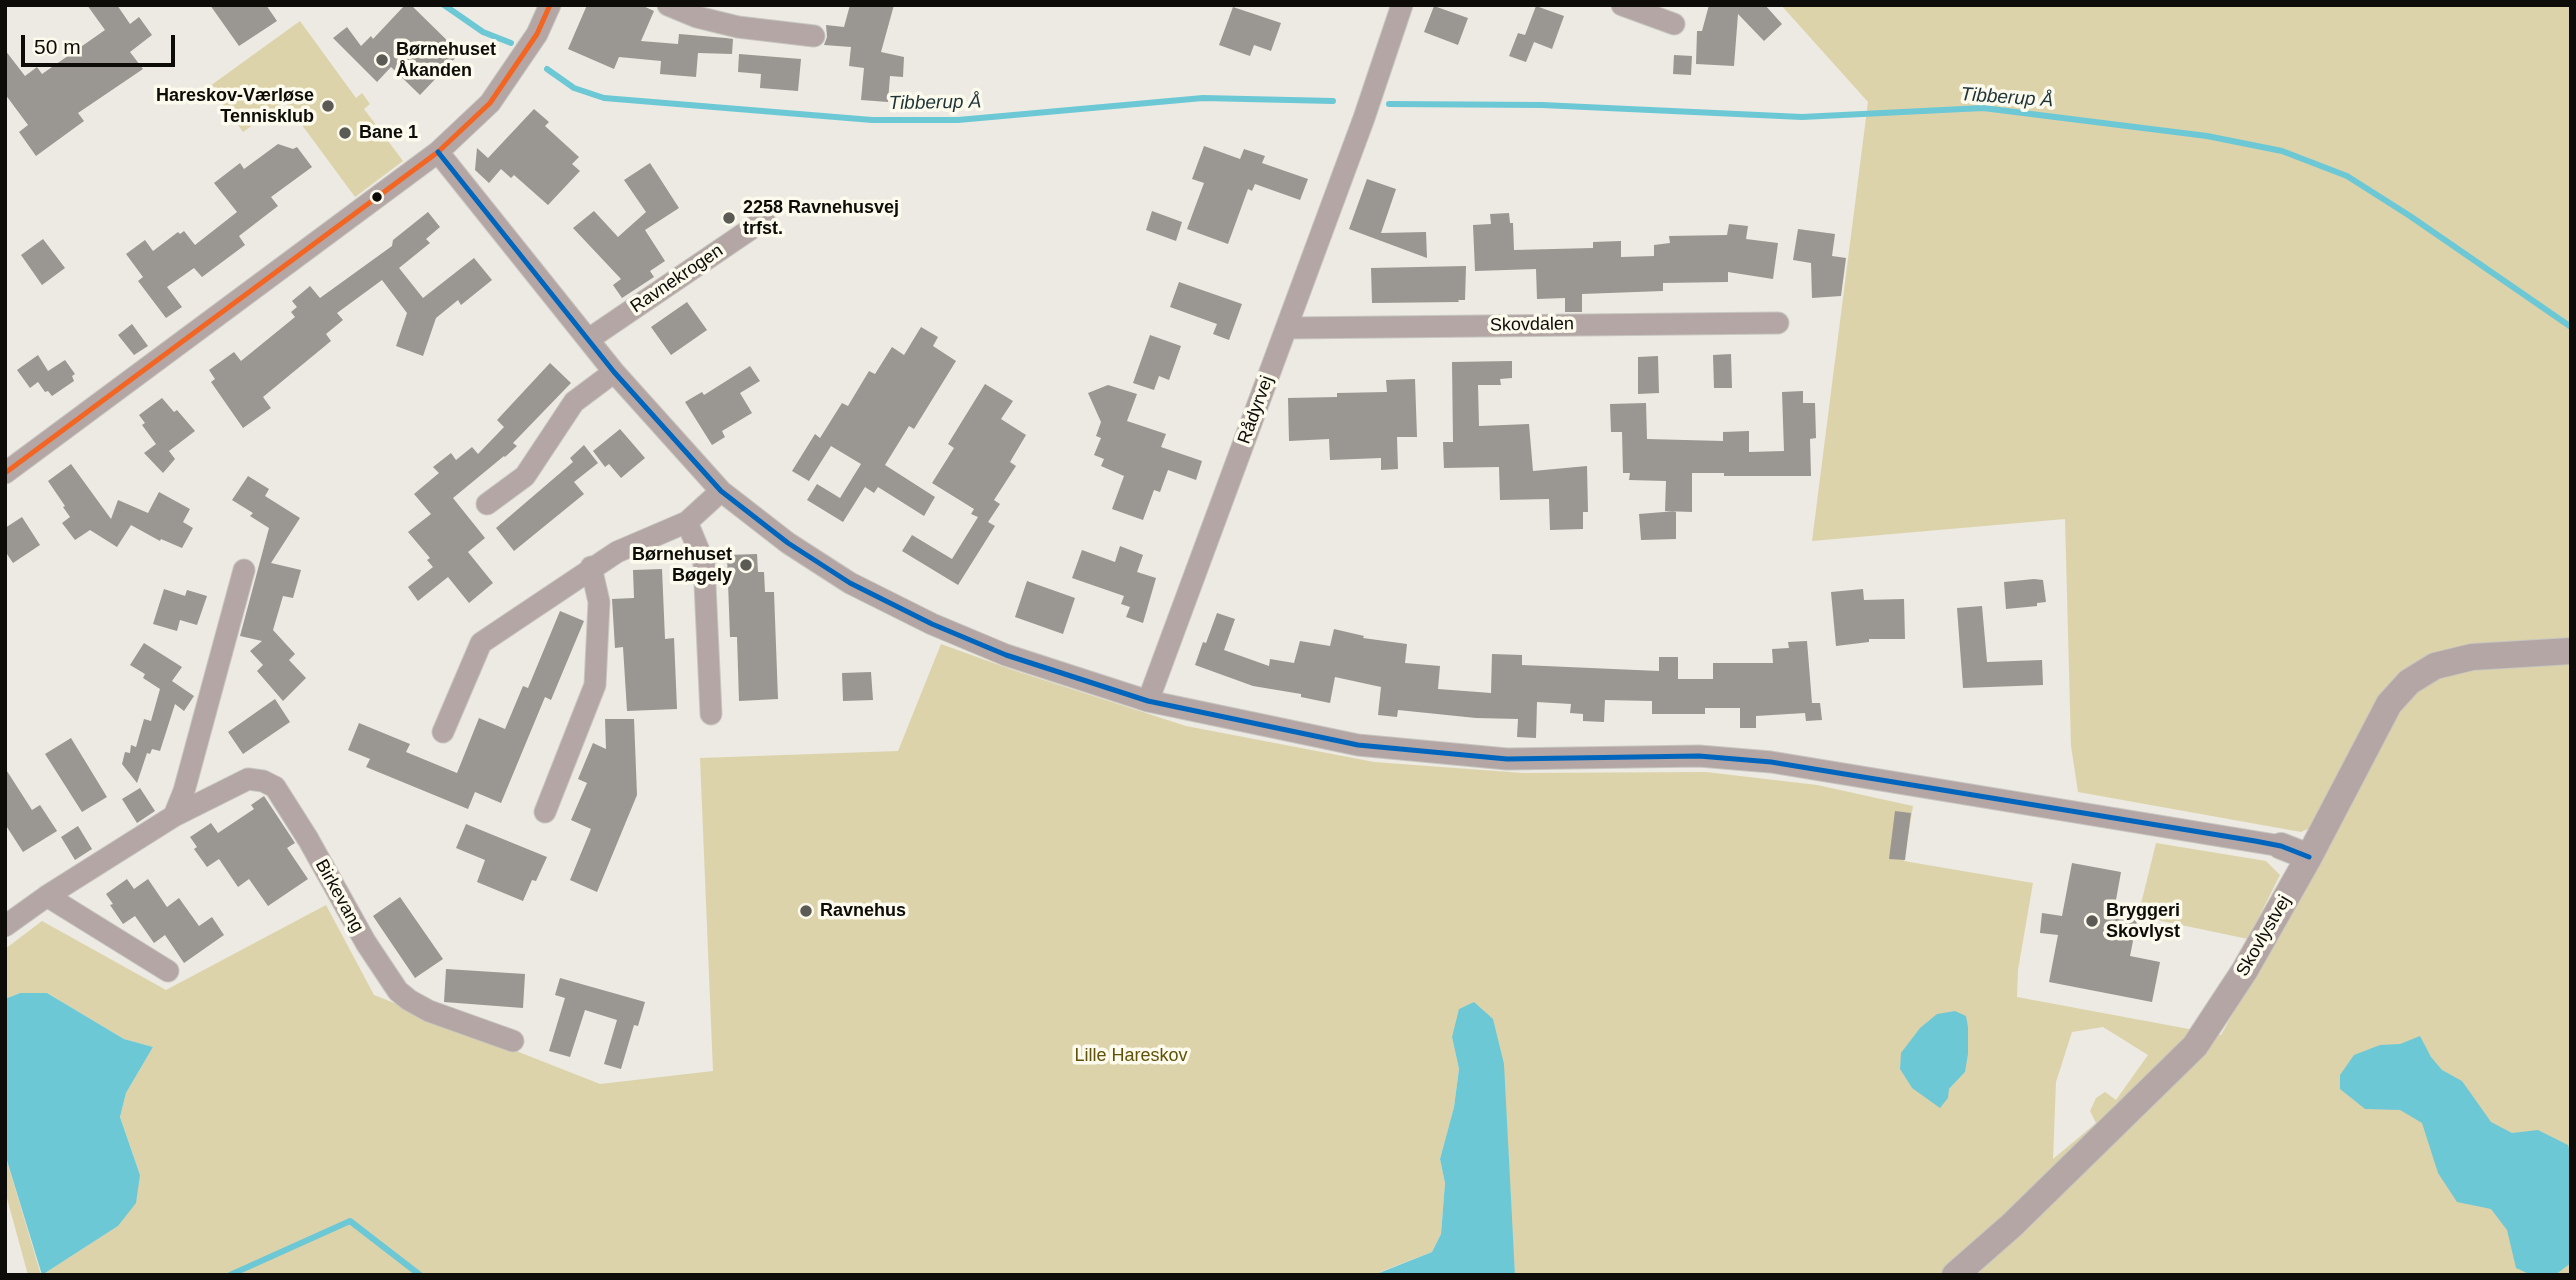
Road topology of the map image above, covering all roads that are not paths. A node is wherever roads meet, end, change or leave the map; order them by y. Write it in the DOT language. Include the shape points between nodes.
graph roads {
  1 [pos="550,5"];
  2 [pos="668,5"];
  3 [pos="1402,5"];
  4 [pos="1622,5"];
  5 [pos="1674,24"];
  6 [pos="814,36"];
  7 [pos="438,152"];
  8 [pos="764,220"];
  9 [pos="1778,323"];
  10 [pos="1287,328"];
  11 [pos="589,339"];
  12 [pos="614,372"];
  13 [pos="5,473"];
  14 [pos="721,491"];
  15 [pos="487,505"];
  16 [pos="687,522"];
  17 [pos="592,567"];
  18 [pos="244,570"];
  19 [pos="2571,652"];
  20 [pos="1147,701"];
  21 [pos="710,714"];
  22 [pos="443,732"];
  23 [pos="545,812"];
  24 [pos="174,816"];
  25 [pos="2281,846"];
  26 [pos="2309,858"];
  27 [pos="47,896"];
  28 [pos="5,926"];
  29 [pos="168,971"];
  30 [pos="513,1041"];
  31 [pos="1955,1275"];
  1 -- 7 [label="street" via="537,34 490,103"];
  2 -- 6 [label="street" via="738,27"];
  3 -- 10 [label="street, Rådyrvej"];
  4 -- 5 [label="street"];
  7 -- 11 [label="street"];
  7 -- 13 [label="street"];
  8 -- 11 [label="street, Ravnekrogen"];
  9 -- 10 [label="street, Skovdalen"];
  10 -- 20 [label="street, Rådyrvej"];
  11 -- 12 [label="street"];
  12 -- 14 [label="street"];
  12 -- 15 [label="street" via="574,402 525,476"];
  14 -- 16 [label="street"];
  14 -- 20 [label="street" via="850,583 932,624 1006,655"];
  16 -- 17 [label="street"];
  16 -- 21 [label="street" via="704,563"];
  17 -- 22 [label="street" via="481,643"];
  17 -- 23 [label="street" via="599,602 595,685"];
  18 -- 24 [label="street"];
  19 -- 26 [label="street, Skovlystvej" via="2472,657 2435,666 2409,682 2389,704"];
  20 -- 25 [label="street" via="1358,745 1507,759 1699,755 1770,762"];
  24 -- 27 [label="street, Birkevang"];
  24 -- 30 [label="street, Birkevang" via="248,779 275,787 398,990 429,1011"];
  25 -- 26 [label="street"];
  26 -- 31 [label="street, Skovlystvej" via="2245,970 2194,1046"];
  27 -- 28 [label="street, Birkevang"];
  27 -- 29 [label="street"];
}
